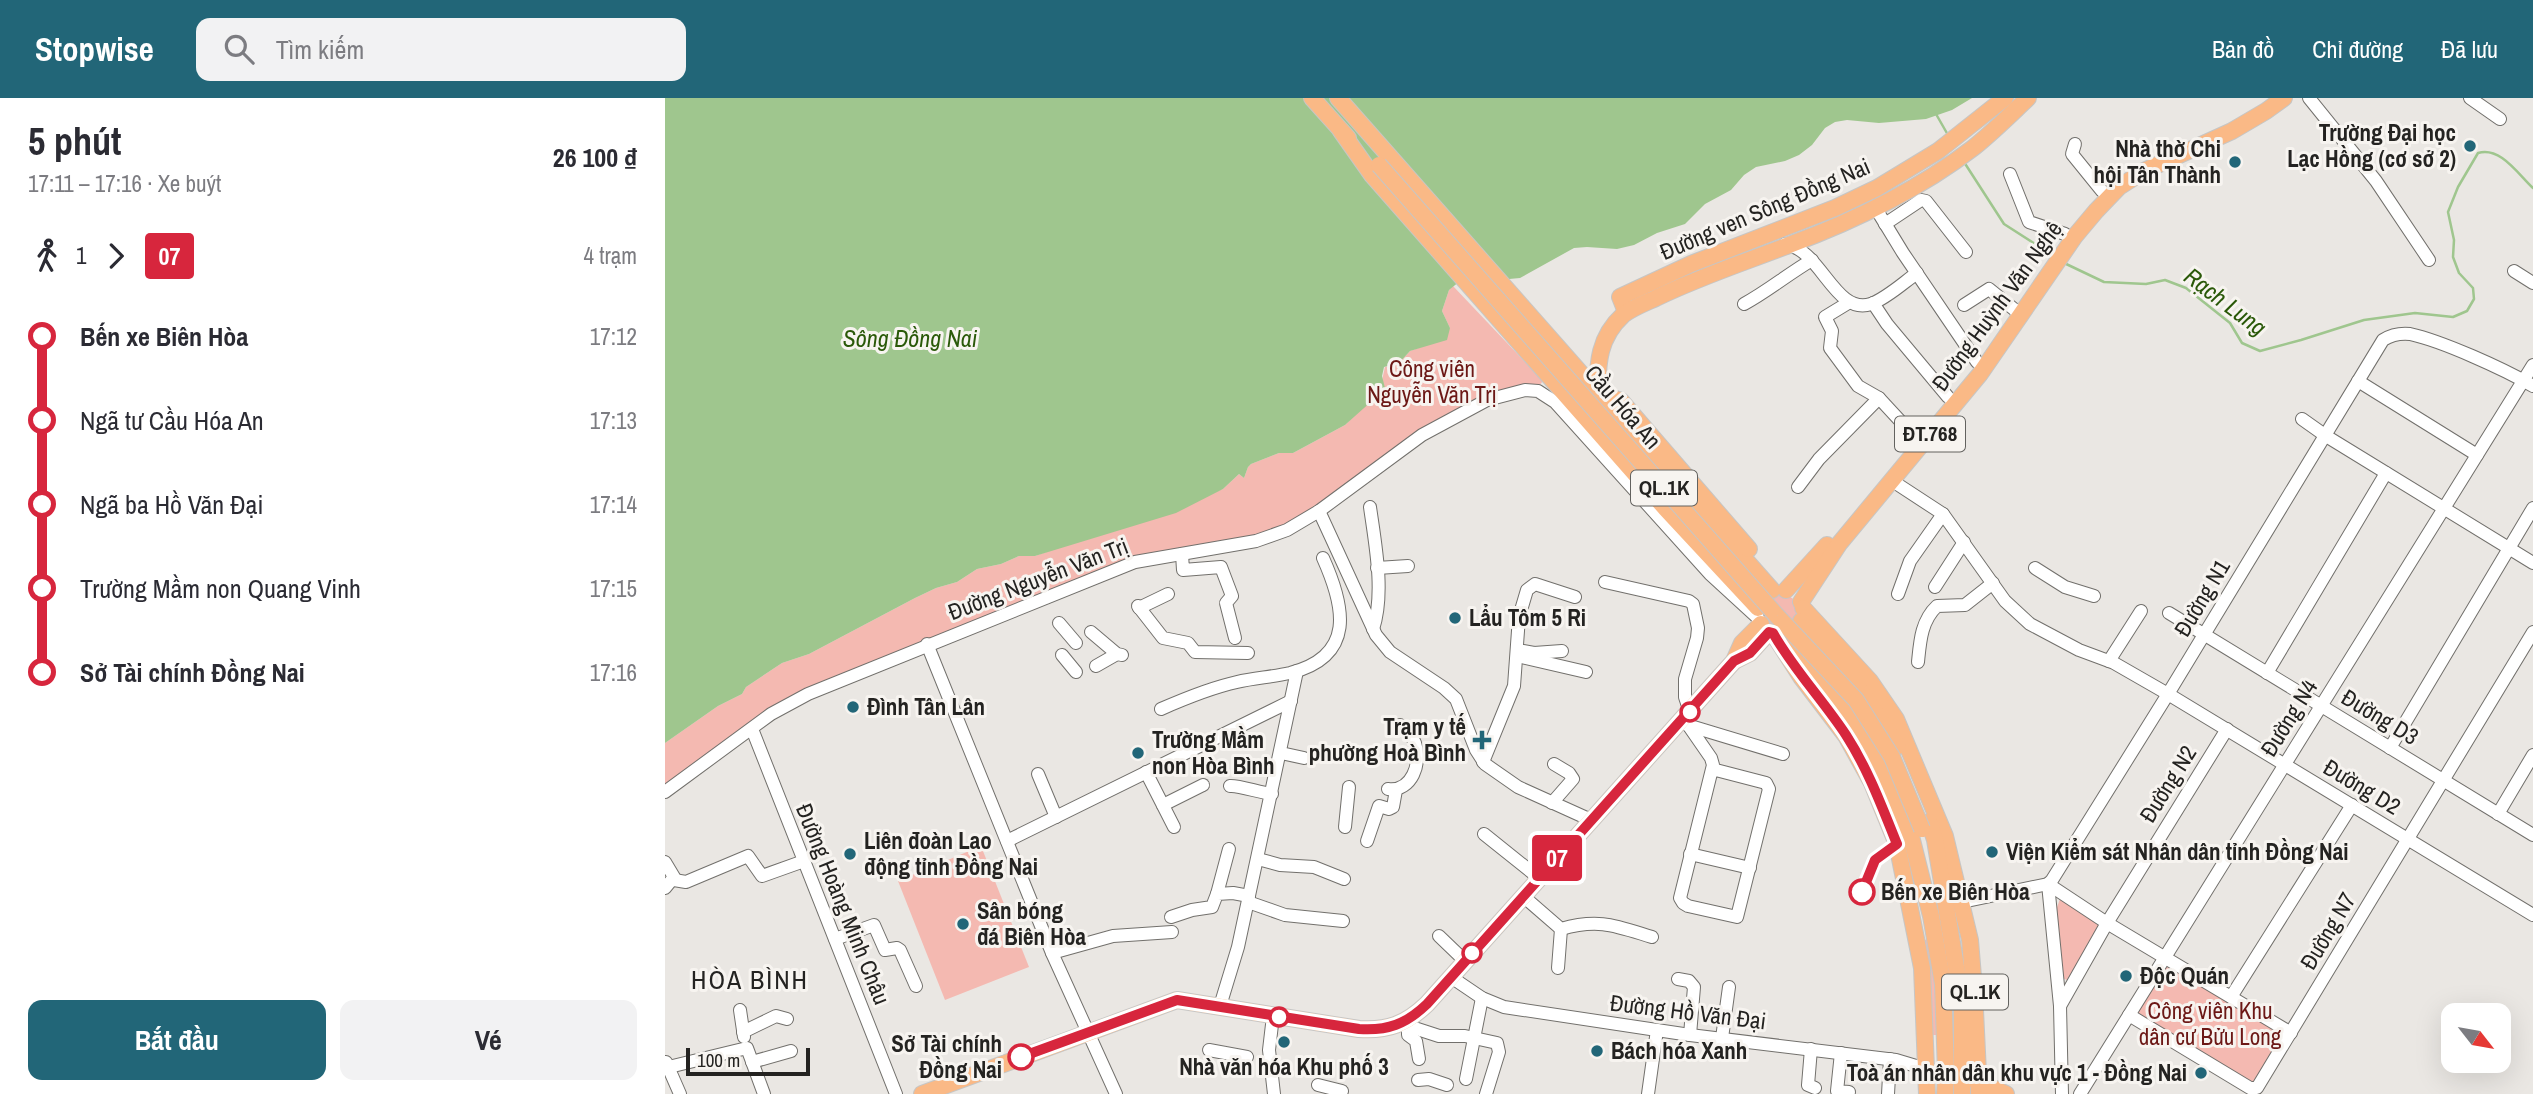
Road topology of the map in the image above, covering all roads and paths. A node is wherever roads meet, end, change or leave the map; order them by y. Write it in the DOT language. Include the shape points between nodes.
graph roads {
  1 [pos="1312,98"];
  2 [pos="1338,98"];
  3 [pos="2005,98"];
  4 [pos="2028,98"];
  5 [pos="2284,98"];
  6 [pos="2309,98"];
  7 [pos="2470,98"];
  8 [pos="2265,104"];
  9 [pos="2500,119"];
  10 [pos="1341,131"];
  11 [pos="2075,144"];
  12 [pos="2010,174"];
  13 [pos="2102,191"];
  14 [pos="1840,225"];
  15 [pos="1885,225"];
  16 [pos="2065,234"];
  17 [pos="1790,245"];
  18 [pos="1966,252"];
  19 [pos="2055,257"];
  20 [pos="1741,259"];
  21 [pos="1812,260"];
  22 [pos="2429,260"];
  23 [pos="2514,271"];
  24 [pos="1917,273"];
  25 [pos="2533,283"];
  26 [pos="1744,303"];
  27 [pos="1848,303"];
  28 [pos="1873,303"];
  29 [pos="1964,305"];
  30 [pos="2015,310"];
  31 [pos="1626,312"];
  32 [pos="1977,362"];
  33 [pos="2533,365"];
  34 [pos="2358,381"];
  35 [pos="2528,384"];
  36 [pos="1597,391"];
  37 [pos="1948,397"];
  38 [pos="1879,398"];
  39 [pos="2302,419"];
  40 [pos="2326,436"];
  41 [pos="1915,437"];
  42 [pos="2477,455"];
  43 [pos="2386,473"];
  44 [pos="1891,480"];
  45 [pos="1798,487"];
  46 [pos="1370,507"];
  47 [pos="2444,508"];
  48 [pos="2533,508"];
  49 [pos="1319,511"];
  50 [pos="1943,514"];
  51 [pos="1726,538"];
  52 [pos="1964,542"];
  53 [pos="2509,548"];
  54 [pos="1182,554"];
  55 [pos="1708,555"];
  56 [pos="1323,558"];
  57 [pos="2533,563"];
  58 [pos="1408,566"];
  59 [pos="1377,568"];
  60 [pos="2035,568"];
  61 [pos="1724,581"];
  62 [pos="1605,582"];
  63 [pos="1993,583"];
  64 [pos="1935,587"];
  65 [pos="1780,590"];
  66 [pos="1168,594"];
  67 [pos="1898,594"];
  68 [pos="2094,596"];
  69 [pos="1575,597"];
  70 [pos="1802,610"];
  71 [pos="2141,611"];
  72 [pos="2169,613"];
  73 [pos="1059,623"];
  74 [pos="1767,625"];
  75 [pos="1373,629"];
  76 [pos="1091,632"];
  77 [pos="2533,632"];
  78 [pos="2204,635"];
  79 [pos="1235,638"];
  80 [pos="1076,643"];
  81 [pos="927,644"];
  82 [pos="1562,651"];
  83 [pos="1516,652"];
  84 [pos="1248,653"];
  85 [pos="1062,655"];
  86 [pos="2109,661"];
  87 [pos="1918,662"];
  88 [pos="1096,666"];
  89 [pos="1297,671"];
  90 [pos="1076,672"];
  91 [pos="1586,672"];
  92 [pos="2267,673"];
  93 [pos="2168,694"];
  94 [pos="1290,701"];
  95 [pos="2321,706"];
  96 [pos="1161,709"];
  97 [pos="1687,718"];
  98 [pos="1400,725"];
  99 [pos="751,729"];
  100 [pos="2227,729"];
  101 [pos="2390,748"];
  102 [pos="1281,753"];
  103 [pos="1783,754"];
  104 [pos="2533,755"];
  105 [pos="1304,758"];
  106 [pos="1483,762"];
  107 [pos="1554,764"];
  108 [pos="2285,765"];
  109 [pos="1712,769"];
  110 [pos="1146,772"];
  111 [pos="1038,774"];
  112 [pos="2443,781"];
  113 [pos="1203,785"];
  114 [pos="1230,786"];
  115 [pos="1349,787"];
  116 [pos="665,792"];
  117 [pos="1272,794"];
  118 [pos="1552,803"];
  119 [pos="1163,805"];
  120 [pos="2351,805"];
  121 [pos="2498,814"];
  122 [pos="1056,817"];
  123 [pos="1591,820"];
  124 [pos="1174,827"];
  125 [pos="1345,827"];
  126 [pos="1484,834"];
  127 [pos="2533,835"];
  128 [pos="1932,836"];
  129 [pos="2408,839"];
  130 [pos="1007,841"];
  131 [pos="1367,841"];
  132 [pos="1229,849"];
  133 [pos="1691,854"];
  134 [pos="1258,859"];
  135 [pos="804,861"];
  136 [pos="665,862"];
  137 [pos="1919,867"];
  138 [pos="1750,868"];
  139 [pos="1539,878"];
  140 [pos="1344,879"];
  141 [pos="669,884"];
  142 [pos="2048,884"];
  143 [pos="1217,894"];
  144 [pos="1523,896"];
  145 [pos="1249,899"];
  146 [pos="1955,906"];
  147 [pos="2533,915"];
  148 [pos="1931,916"];
  149 [pos="1171,918"];
  150 [pos="1343,921"];
  151 [pos="1914,923"];
  152 [pos="2107,923"];
  153 [pos="1561,929"];
  154 [pos="1172,932"];
  155 [pos="1439,936"];
  156 [pos="1652,937"];
  157 [pos="835,939"];
  158 [pos="1052,953"];
  159 [pos="2165,957"];
  160 [pos="1465,961"];
  161 [pos="1558,968"];
  162 [pos="1451,977"];
  163 [pos="1678,979"];
  164 [pos="916,986"];
  165 [pos="1729,987"];
  166 [pos="2231,997"];
  167 [pos="1482,998"];
  168 [pos="1220,1006"];
  169 [pos="2060,1006"];
  170 [pos="740,1010"];
  171 [pos="2129,1015"];
  172 [pos="1273,1016"];
  173 [pos="787,1019"];
  174 [pos="1405,1026"];
  175 [pos="1657,1030"];
  176 [pos="743,1032"];
  177 [pos="1087,1032"];
  178 [pos="2291,1033"];
  179 [pos="1690,1035"];
  180 [pos="1474,1037"];
  181 [pos="1722,1038"];
  182 [pos="747,1048"];
  183 [pos="1811,1049"];
  184 [pos="1209,1050"];
  185 [pos="791,1051"];
  186 [pos="1841,1053"];
  187 [pos="1247,1057"];
  188 [pos="1419,1059"];
  189 [pos="1890,1059"];
  190 [pos="752,1062"];
  191 [pos="666,1065"];
  192 [pos="1926,1069"];
  193 [pos="1954,1075"];
  194 [pos="1467,1079"];
  195 [pos="1418,1080"];
  196 [pos="1318,1085"];
  197 [pos="1447,1085"];
  198 [pos="1815,1088"];
  199 [pos="1979,1088"];
  200 [pos="1342,1091"];
  201 [pos="1849,1092"];
  202 [pos="680,1094"];
  203 [pos="764,1094"];
  204 [pos="896,1094"];
  205 [pos="922,1094"];
  206 [pos="1116,1094"];
  207 [pos="1274,1094"];
  208 [pos="1486,1094"];
  209 [pos="1648,1094"];
  210 [pos="1888,1094"];
  211 [pos="1927,1094"];
  212 [pos="1945,1094"];
  213 [pos="1962,1094"];
  214 [pos="2006,1094"];
  215 [pos="2062,1094"];
  216 [pos="2080,1094"];
  1 -- 10 [label="main road, Cầu Hóa An / QL.1K"];
  2 -- 36 [label="main road, Cầu Hóa An / QL.1K"];
  3 -- 31 [label="main road, Đường ven Sông Đồng Nai" via="1909,170 1835,208 1620,297"];
  4 -- 14 [label="main road" via="1948,166"];
  5 -- 8 [label="main road, Đường Huỳnh Văn Nghệ / ĐT.768"];
  6 -- 22 [label="street" via="2377,181"];
  7 -- 9 [label="street"];
  8 -- 13 [label="main road, Đường Huỳnh Văn Nghệ / ĐT.768" via="2143,162"];
  8 -- 19 [label="main road, Đường Huỳnh Văn Nghệ / ĐT.768" via="2232,131 2119,187"];
  10 -- 55 [label="main road, Cầu Hóa An / QL.1K" via="1372,175"];
  10 -- 128 [label="main road, Cầu Hóa An / QL.1K, bridge" via="1378,165 1856,700 1892,757"];
  11 -- 13 [label="street" via="2071,154"];
  12 -- 16 [label="street" via="2029,222"];
  13 -- 16 [label="main road, Đường Huỳnh Văn Nghệ / ĐT.768"];
  14 -- 15 [label="street" via="1873,209"];
  14 -- 17 [label="main road"];
  15 -- 18 [label="street" via="1915,203 1926,201"];
  15 -- 24 [label="street"];
  16 -- 19 [label="main road, Đường Huỳnh Văn Nghệ / ĐT.768"];
  17 -- 20 [label="street" via="1776,244"];
  17 -- 21 [label="street"];
  17 -- 31 [label="main road"];
  19 -- 30 [label="main road, Đường Huỳnh Văn Nghệ / ĐT.768"];
  19 -- 44 [label="main road, Đường Huỳnh Văn Nghệ / ĐT.768" via="1980,374"];
  21 -- 26 [label="street"];
  21 -- 27 [label="street"];
  23 -- 25 [label="street"];
  24 -- 28 [label="street"];
  24 -- 32 [label="street"];
  27 -- 28 [label="street"];
  27 -- 38 [label="street" via="1825,317 1832,331 1830,348 1858,386"];
  28 -- 37 [label="street"];
  29 -- 30 [label="street" via="1989,289"];
  30 -- 32 [label="main road, Đường Huỳnh Văn Nghệ / ĐT.768"];
  31 -- 36 [label="main road" via="1599,352"];
  32 -- 37 [label="main road, Đường Huỳnh Văn Nghệ / ĐT.768"];
  33 -- 35 [label="street, Đường N4"];
  34 -- 35 [label="street, Đường N1" via="2383,340 2409,334"];
  34 -- 40 [label="street, Đường N1"];
  34 -- 42 [label="street"];
  35 -- 42 [label="street, Đường N4"];
  36 -- 51 [label="main road, QL.1K"];
  36 -- 65 [label="main road, QL.1K" via="1621,401"];
  37 -- 41 [label="main road, Đường Huỳnh Văn Nghệ / ĐT.768"];
  38 -- 41 [label="street"];
  38 -- 45 [label="street"];
  39 -- 40 [label="street"];
  40 -- 43 [label="street"];
  40 -- 78 [label="street, Đường N1"];
  41 -- 65 [label="main road, Đường Huỳnh Văn Nghệ / ĐT.768" via="1832,539"];
  42 -- 47 [label="street, Đường N4"];
  43 -- 47 [label="street"];
  43 -- 92 [label="street"];
  44 -- 50 [label="street, Đường D2"];
  44 -- 70 [label="main road, Đường Huỳnh Văn Nghệ / ĐT.768" via="1839,544"];
  46 -- 59 [label="street"];
  47 -- 53 [label="street"];
  47 -- 95 [label="street, Đường N4"];
  48 -- 53 [label="street"];
  49 -- 54 [label="street, Đường Nguyễn Văn Trị" via="1256,541"];
  49 -- 61 [label="street, Đường Nguyễn Văn Trị" via="1422,435 1487,400 1538,391 1555,402"];
  49 -- 75 [label="street"];
  50 -- 52 [label="street, Đường D2"];
  50 -- 67 [label="street" via="1910,561"];
  51 -- 55 [label="main road"];
  51 -- 65 [label="main road, QL.1K"];
  52 -- 63 [label="street, Đường D2"];
  52 -- 64 [label="street"];
  53 -- 57 [label="street"];
  53 -- 101 [label="street"];
  54 -- 79 [label="street" via="1184,570 1221,567 1232,596 1226,603"];
  54 -- 81 [label="street, Đường Nguyễn Văn Trị" via="1120,567"];
  55 -- 61 [label="main road, QL.1K"];
  56 -- 89 [label="street" via="1338,595 1340,632 1324,658"];
  58 -- 59 [label="street"];
  59 -- 75 [label="street" via="1378,609"];
  60 -- 68 [label="street"];
  61 -- 74 [label="main road, QL.1K"];
  62 -- 97 [label="street" via="1693,604 1698,628 1685,679"];
  63 -- 86 [label="street, Đường D2" via="2030,624"];
  63 -- 87 [label="street" via="1965,605 1933,609 1921,630"];
  65 -- 70 [label="main road" via="1795,594"];
  65 -- 74 [label="main road" via="1762,598"];
  66 -- 84 [label="street" via="1138,607 1163,638 1187,642 1195,652"];
  69 -- 83 [label="street" via="1531,585 1519,617"];
  70 -- 74 [label="main road" via="1792,632"];
  70 -- 128 [label="main road, QL.1K" via="1870,681 1896,719"];
  71 -- 86 [label="street"];
  72 -- 78 [label="street, Đường D3"];
  73 -- 80 [label="street"];
  74 -- 97 [label="main road" via="1742,643 1734,661"];
  74 -- 137 [label="main road, QL.1K" via="1869,743 1912,840"];
  74 -- 151 [label="main road, QL.1K" via="1846,736 1872,783 1897,844"];
  75 -- 106 [label="street" via="1390,652 1456,699"];
  76 -- 88 [label="street" via="1119,655"];
  77 -- 112 [label="street, Đường N7"];
  78 -- 92 [label="street, Đường D3"];
  78 -- 93 [label="street, Đường N1"];
  81 -- 99 [label="street, Đường Nguyễn Văn Trị" via="808,694"];
  81 -- 130 [label="street"];
  82 -- 83 [label="street"];
  83 -- 91 [label="street"];
  83 -- 106 [label="street" via="1514,685"];
  85 -- 90 [label="street"];
  86 -- 93 [label="street, Đường D2"];
  89 -- 94 [label="street"];
  89 -- 96 [label="street" via="1212,688"];
  92 -- 95 [label="street, Đường D3"];
  93 -- 100 [label="street, Đường D2"];
  93 -- 142 [label="street, Đường N1"];
  94 -- 102 [label="street"];
  94 -- 110 [label="street"];
  95 -- 101 [label="street, Đường D3"];
  95 -- 108 [label="street, Đường N4"];
  97 -- 103 [label="street"];
  97 -- 109 [label="street" via="1712,760"];
  97 -- 123 [label="main road"];
  98 -- 131 [label="street" via="1414,740 1418,757 1408,783 1392,790 1392,807 1379,806"];
  99 -- 116 [label="street, Đường Nguyễn Văn Trị"];
  99 -- 135 [label="street, Đường Hoàng Minh Châu"];
  100 -- 108 [label="street, Đường D2"];
  100 -- 152 [label="street, Đường N2"];
  101 -- 112 [label="street, Đường D3"];
  102 -- 105 [label="street"];
  102 -- 117 [label="street"];
  104 -- 121 [label="street"];
  106 -- 118 [label="street" via="1505,780"];
  107 -- 118 [label="street" via="1573,779"];
  108 -- 120 [label="street, Đường D2"];
  108 -- 159 [label="street, Đường N4"];
  109 -- 133 [label="street"];
  109 -- 138 [label="street" via="1768,785"];
  110 -- 119 [label="street"];
  110 -- 122 [label="street"];
  111 -- 122 [label="street"];
  112 -- 121 [label="street, Đường D3"];
  112 -- 129 [label="street, Đường N7"];
  113 -- 119 [label="street"];
  114 -- 117 [label="street"];
  115 -- 125 [label="street"];
  117 -- 134 [label="street"];
  118 -- 123 [label="street"];
  119 -- 124 [label="street"];
  120 -- 129 [label="street, Đường D2"];
  120 -- 166 [label="street"];
  121 -- 127 [label="street, Đường D3"];
  122 -- 130 [label="street"];
  123 -- 139 [label="main road"];
  126 -- 139 [label="street"];
  128 -- 137 [label="main road, QL.1K"];
  128 -- 146 [label="main road, QL.1K"];
  128 -- 146 [label="main road, QL.1K"];
  129 -- 147 [label="street, Đường D2"];
  129 -- 178 [label="street, Đường N7"];
  130 -- 158 [label="street"];
  132 -- 143 [label="street"];
  133 -- 138 [label="street"];
  133 -- 138 [label="street" via="1680,895 1688,906 1737,917"];
  134 -- 140 [label="street" via="1314,867"];
  134 -- 145 [label="street"];
  135 -- 141 [label="street" via="762,876 748,856"];
  135 -- 157 [label="street, Đường Hoàng Minh Châu"];
  136 -- 141 [label="street" via="674,874"];
  137 -- 148 [label="main road, QL.1K"];
  139 -- 144 [label="main road"];
  142 -- 146 [label="street"];
  142 -- 152 [label="street"];
  142 -- 169 [label="street"];
  143 -- 145 [label="street" via="1237,893"];
  143 -- 149 [label="street" via="1212,907"];
  144 -- 153 [label="street"];
  144 -- 160 [label="main road"];
  145 -- 150 [label="street" via="1285,915"];
  145 -- 168 [label="street"];
  146 -- 193 [label="main road, QL.1K" via="1962,1003"];
  146 -- 199 [label="main road, QL.1K" via="1970,940"];
  148 -- 151 [label="main road"];
  148 -- 193 [label="main road, QL.1K"];
  151 -- 192 [label="main road, QL.1K" via="1922,968"];
  152 -- 159 [label="street"];
  152 -- 169 [label="street, Đường N2"];
  153 -- 156 [label="street" via="1596,922"];
  153 -- 161 [label="street"];
  154 -- 158 [label="street" via="1113,936"];
  155 -- 160 [label="street"];
  157 -- 164 [label="street" via="874,925 885,950 900,950"];
  157 -- 204 [label="street, Đường Hoàng Minh Châu"];
  158 -- 177 [label="street"];
  159 -- 166 [label="street"];
  159 -- 171 [label="street, Đường N4"];
  160 -- 162 [label="main road"];
  162 -- 167 [label="street, Đường Hồ Văn Đại"];
  162 -- 174 [label="main road"];
  163 -- 179 [label="street" via="1694,987"];
  165 -- 181 [label="street"];
  166 -- 178 [label="street"];
  167 -- 175 [label="street, Đường Hồ Văn Đại" via="1504,1007"];
  167 -- 180 [label="street"];
  168 -- 172 [label="main road"];
  168 -- 177 [label="main road" via="1170,1001"];
  169 -- 215 [label="street"];
  170 -- 176 [label="street"];
  171 -- 178 [label="street, Đường N7" via="2253,1089 2261,1084"];
  171 -- 216 [label="street, Đường N4"];
  172 -- 174 [label="main road" via="1372,1030"];
  172 -- 207 [label="street" via="1269,1050"];
  173 -- 176 [label="street" via="776,1016"];
  174 -- 180 [label="street" via="1439,1035"];
  174 -- 188 [label="street" via="1416,1041"];
  175 -- 179 [label="street, Đường Hồ Văn Đại"];
  175 -- 209 [label="street"];
  176 -- 182 [label="street"];
  177 -- 205 [label="main road"];
  177 -- 206 [label="street"];
  179 -- 181 [label="street, Đường Hồ Văn Đại"];
  180 -- 194 [label="street"];
  180 -- 208 [label="street" via="1499,1045"];
  181 -- 183 [label="street, Đường Hồ Văn Đại"];
  182 -- 190 [label="street"];
  182 -- 191 [label="street"];
  183 -- 186 [label="street, Đường Hồ Văn Đại"];
  183 -- 198 [label="street" via="1808,1085"];
  184 -- 187 [label="street"];
  185 -- 190 [label="street"];
  186 -- 189 [label="street, Đường Hồ Văn Đại"];
  186 -- 201 [label="street" via="1837,1091"];
  189 -- 192 [label="street, Đường Hồ Văn Đại"];
  189 -- 210 [label="street"];
  190 -- 203 [label="street"];
  191 -- 202 [label="street"];
  192 -- 193 [label="main road"];
  192 -- 211 [label="main road, QL.1K"];
  193 -- 199 [label="main road"];
  193 -- 212 [label="main road, QL.1K"];
  193 -- 213 [label="main road, QL.1K"];
  195 -- 197 [label="street"];
  196 -- 200 [label="street"];
  199 -- 214 [label="main road"];
}
